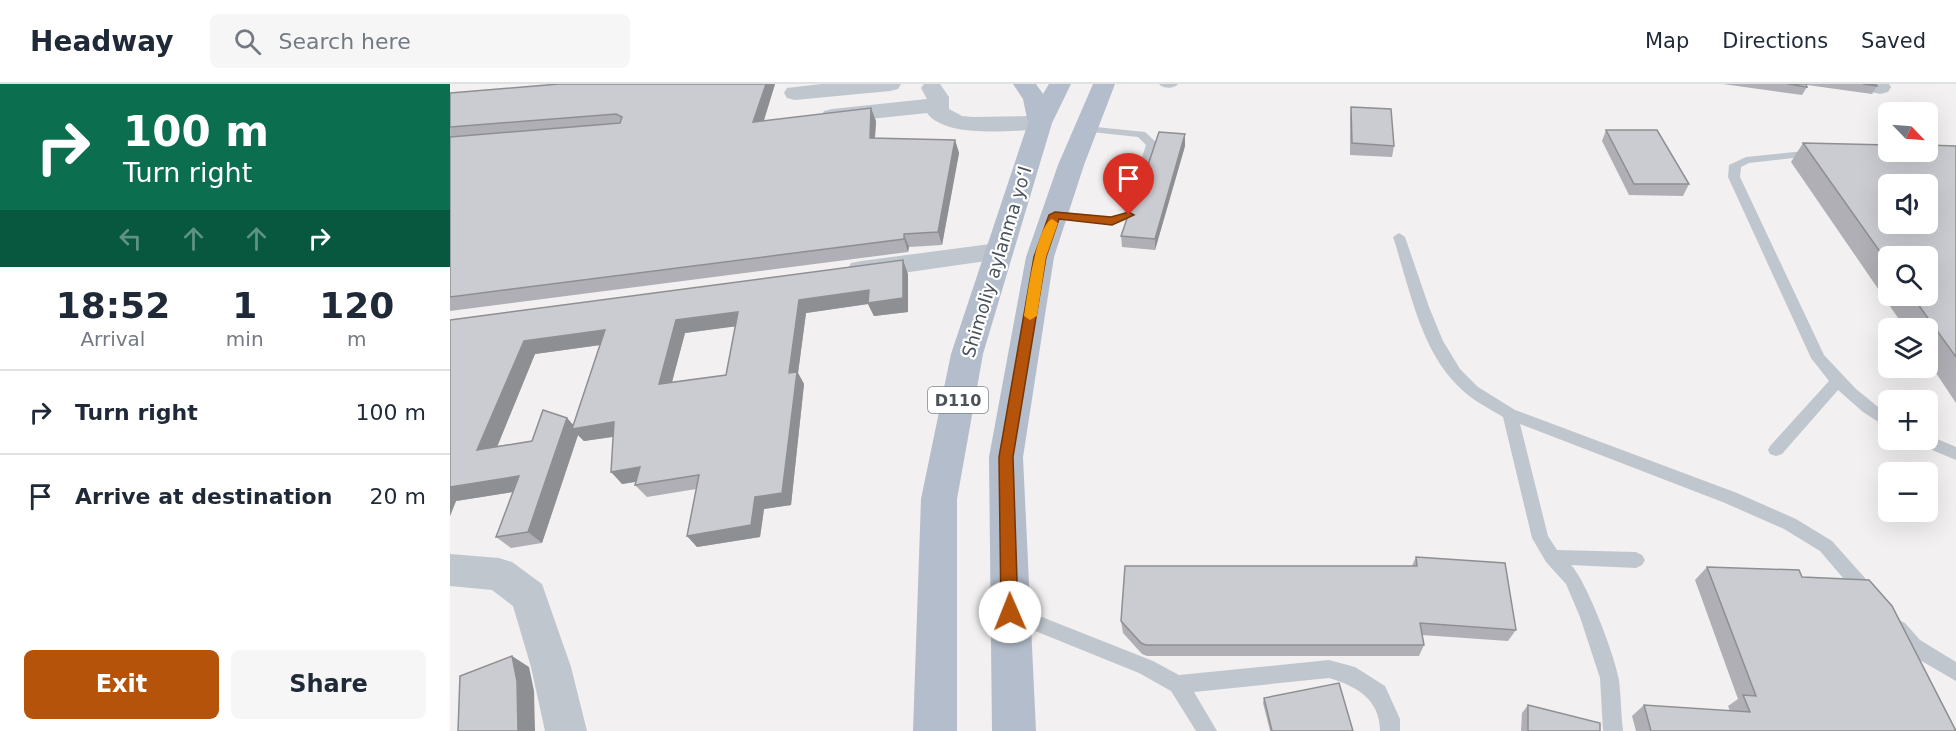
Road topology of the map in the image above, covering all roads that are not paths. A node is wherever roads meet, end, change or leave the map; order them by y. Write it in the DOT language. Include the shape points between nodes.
graph roads {
  1 [pos="890,84"];
  2 [pos="925,84"];
  3 [pos="1024,84"];
  4 [pos="1060,84"];
  5 [pos="1104,84"];
  6 [pos="1164,84"];
  7 [pos="1173,84"];
  8 [pos="795,93"];
  9 [pos="938,105"];
  10 [pos="816,117"];
  11 [pos="1040,123"];
  12 [pos="1086,129"];
  13 [pos="1814,153"];
  14 [pos="1055,215"];
  15 [pos="1400,237"];
  16 [pos="998,252"];
  17 [pos="835,273"];
  18 [pos="1836,382"];
  19 [pos="1510,414"];
  20 [pos="1878,416"];
  21 [pos="1938,446"];
  22 [pos="1776,450"];
  23 [pos="1956,454"];
  24 [pos="1552,557"];
  25 [pos="1636,561"];
  26 [pos="450,570"];
  27 [pos="1874,602"];
  28 [pos="1010,612"];
  29 [pos="1890,620"];
  30 [pos="1956,672"];
  31 [pos="1178,684"];
  32 [pos="566,731"];
  33 [pos="935,731"];
  34 [pos="1014,731"];
  35 [pos="1207,731"];
  36 [pos="1390,731"];
  37 [pos="1613,731"];
  1 -- 8 [label="street"];
  2 -- 9 [label="street" via="935,90"];
  3 -- 11 [label="main road" via="1035,99"];
  4 -- 11 [label="main road, Shimoliy aylanma yoʻl / D110"];
  5 -- 12 [label="main road, D110"];
  6 -- 7 [label="lane"];
  9 -- 10 [label="street"];
  9 -- 11 [label="street" via="938,112 956,122"];
  11 -- 16 [label="main road, Shimoliy aylanma yoʻl / D110"];
  12 -- 14 [label="main road, D110"];
  12 -- 14 [label="lane" via="1141,134 1152,144 1129,215 1112,221"];
  13 -- 18 [label="lane" via="1746,160 1735,165 1734,177 1818,358"];
  14 -- 28 [label="main road, D110" via="1040,257 1006,457"];
  15 -- 19 [label="lane" via="1432,334 1456,374 1479,395"];
  16 -- 17 [label="street"];
  16 -- 33 [label="main road, Shimoliy aylanma yoʻl / D110" via="967,354 939,499"];
  18 -- 20 [label="lane"];
  18 -- 22 [label="lane"];
  19 -- 24 [label="lane" via="1540,538"];
  19 -- 27 [label="lane" via="1731,498 1790,525 1826,546"];
  21 -- 23 [label="lane"];
  24 -- 25 [label="lane"];
  24 -- 37 [label="lane" via="1573,579 1589,617 1609,678"];
  26 -- 32 [label="street" via="499,574 529,596"];
  28 -- 31 [label="lane"];
  28 -- 34 [label="main road, D110"];
  29 -- 30 [label="lane" via="1914,646"];
  31 -- 35 [label="lane"];
  31 -- 36 [label="lane" via="1329,669 1355,676 1378,693 1390,719"];
}
